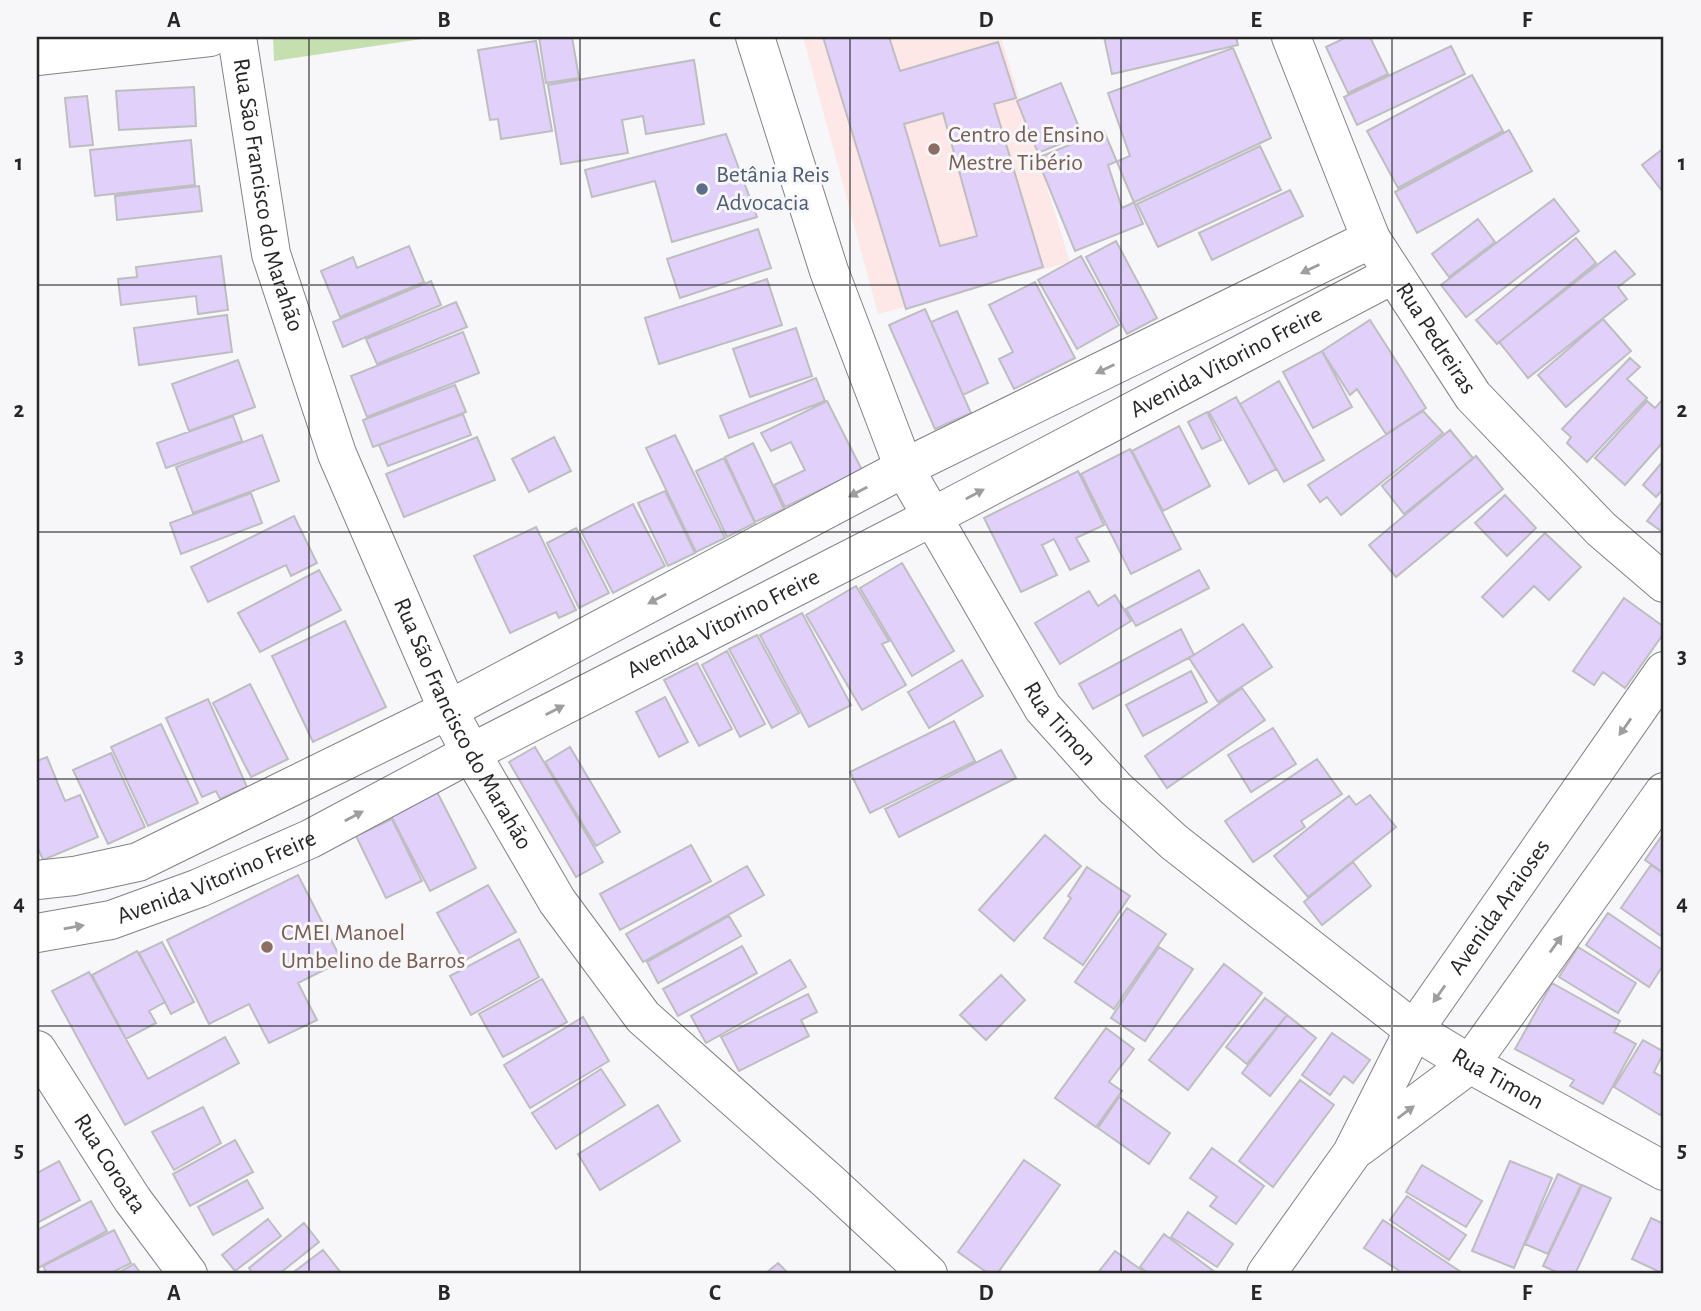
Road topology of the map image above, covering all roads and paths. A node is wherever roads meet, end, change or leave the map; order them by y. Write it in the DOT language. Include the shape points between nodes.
graph roads {
  1 [pos="209,37"];
  2 [pos="237,37"];
  3 [pos="755,37"];
  4 [pos="1291,37"];
  5 [pos="37,57"];
  6 [pos="1371,239"];
  7 [pos="1392,275"];
  8 [pos="904,468"];
  9 [pos="932,517"];
  10 [pos="1664,583"];
  11 [pos="1664,671"];
  12 [pos="448,710"];
  13 [pos="471,753"];
  14 [pos="1664,792"];
  15 [pos="37,880"];
  16 [pos="37,933"];
  17 [pos="1414,1030"];
  18 [pos="37,1050"];
  19 [pos="1470,1064"];
  20 [pos="1352,1153"];
  21 [pos="1664,1171"];
  22 [pos="188,1274"];
  23 [pos="928,1274"];
  24 [pos="1266,1274"];
  1 -- 5 [label="street"];
  2 -- 12 [label="street, Rua São Francisco do Marahão" via="271,254 337,454"];
  3 -- 8 [label="street, Rua Timon" via="829,271"];
  4 -- 6 [label="street, Rua Pedreiras"];
  6 -- 7 [label="street, Rua Pedreiras"];
  6 -- 8 [label="street, Avenida Vitorino Freire, one-way"];
  9 -- 7 [label="street, Avenida Vitorino Freire, one-way"];
  7 -- 10 [label="street, Rua Pedreiras" via="1473,396 1601,529"];
  8 -- 9 [label="street, Rua Timon"];
  8 -- 12 [label="street, Avenida Vitorino Freire, one-way"];
  13 -- 9 [label="street, Avenida Vitorino Freire, one-way"];
  9 -- 17 [label="street, Rua Timon" via="1044,708 1115,788 1174,842"];
  11 -- 17 [label="street, Avenida Araioses, one-way"];
  12 -- 13 [label="street, Rua São Francisco do Marahão"];
  12 -- 15 [label="street, Avenida Vitorino Freire" via="138,862"];
  16 -- 13 [label="street, Avenida Vitorino Freire, one-way" via="111,920 199,888 310,839"];
  13 -- 23 [label="street, Rua São Francisco do Marahão" via="557,901 643,1017"];
  19 -- 14 [label="street, Avenida Araioses, one-way"];
  17 -- 19 [label="street, Rua Timon"];
  17 -- 20 [label="street, Avenida Araioses"];
  18 -- 22 [label="street, Rua Coroata" via="132,1199"];
  20 -- 19 [label="street, Avenida Araioses, one-way"];
  19 -- 21 [label="street, Rua Timon"];
  20 -- 24 [label="street, Avenida Araioses"];
}
